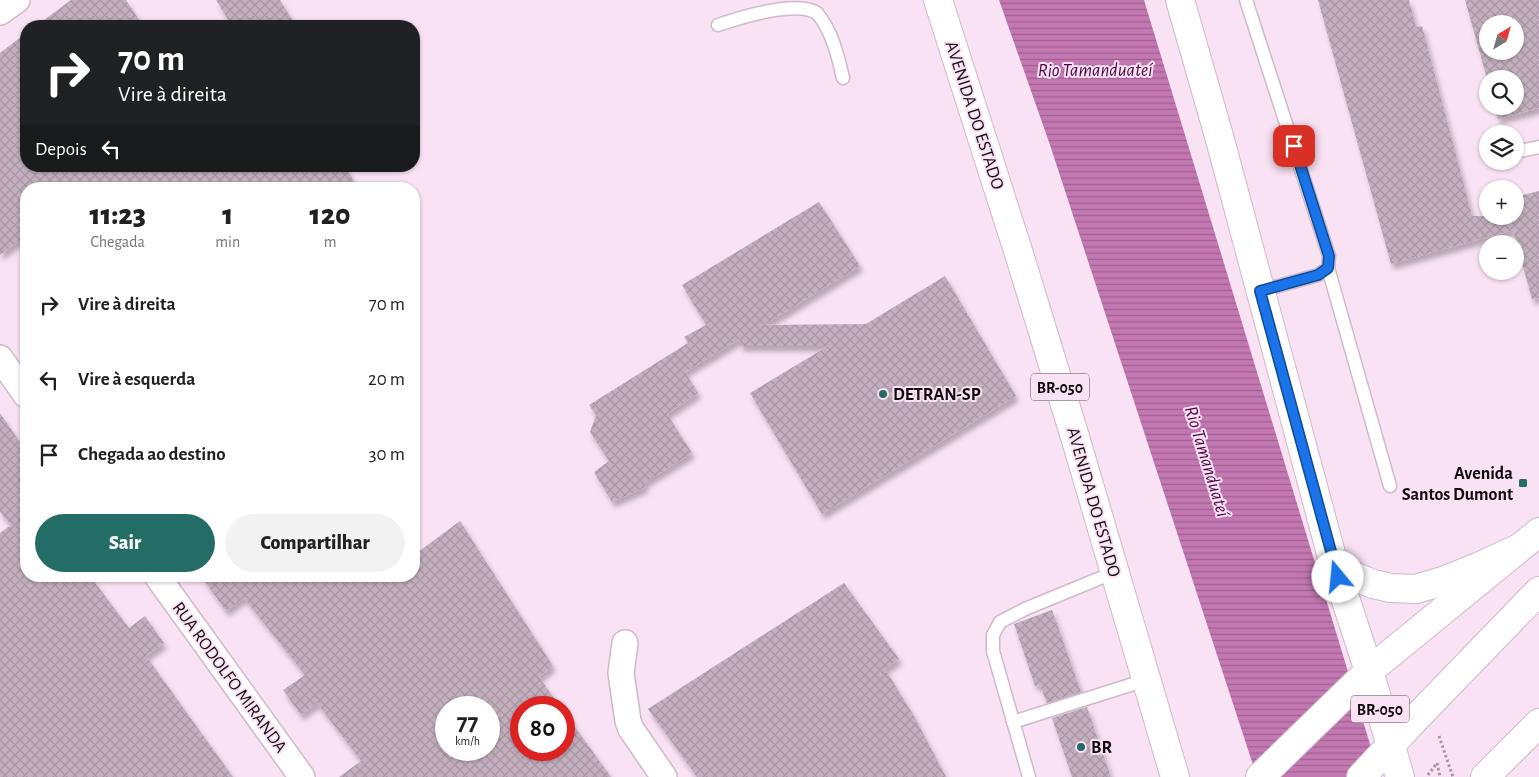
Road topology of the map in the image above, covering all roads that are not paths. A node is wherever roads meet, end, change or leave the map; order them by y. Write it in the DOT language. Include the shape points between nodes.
graph roads {
  1 [pos="16,0"];
  2 [pos="938,0"];
  3 [pos="1180,0"];
  4 [pos="1246,0"];
  5 [pos="0,12"];
  6 [pos="718,25"];
  7 [pos="844,78"];
  8 [pos="1539,147"];
  9 [pos="1524,150"];
  10 [pos="1328,268"];
  11 [pos="1260,291"];
  12 [pos="0,358"];
  13 [pos="20,386"];
  14 [pos="1390,486"];
  15 [pos="1539,532"];
  16 [pos="1517,549"];
  17 [pos="1333,561"];
  18 [pos="1115,572"];
  19 [pos="161,582"];
  20 [pos="1539,591"];
  21 [pos="625,643"];
  22 [pos="1362,678"];
  23 [pos="1146,680"];
  24 [pos="1013,722"];
  25 [pos="1539,723"];
  26 [pos="1385,750"];
  27 [pos="302,777"];
  28 [pos="664,777"];
  29 [pos="1029,777"];
  30 [pos="1174,777"];
  31 [pos="1260,777"];
  32 [pos="1361,777"];
  33 [pos="1400,777"];
  34 [pos="1485,777"];
  1 -- 5 [label="street"];
  2 -- 18 [label="main road, AVENIDA DO ESTADO / BR-050" via="1023,266"];
  3 -- 11 [label="main road, BR-050"];
  4 -- 10 [label="lane" via="1329,256"];
  6 -- 7 [label="lane" via="774,6 798,4 807,7 816,12 831,37"];
  8 -- 9 [label="lane"];
  10 -- 11 [label="lane" via="1318,275"];
  10 -- 14 [label="lane"];
  11 -- 17 [label="main road, BR-050"];
  12 -- 13 [label="street"];
  15 -- 16 [label="main road"];
  16 -- 17 [label="main road" via="1443,581 1416,589 1373,584 1354,576"];
  16 -- 22 [label="main road"];
  17 -- 22 [label="main road, BR-050"];
  18 -- 23 [label="main road, AVENIDA DO ESTADO / BR-050"];
  18 -- 24 [label="lane" via="1025,608 1000,622 992,635 994,651"];
  19 -- 27 [label="street, RUA RODOLFO MIRANDA"];
  20 -- 26 [label="main road"];
  21 -- 28 [label="street" via="621,673 628,721"];
  22 -- 26 [label="main road, BR-050"];
  22 -- 31 [label="main road"];
  23 -- 24 [label="lane"];
  23 -- 30 [label="main road, AVENIDA DO ESTADO / BR-050"];
  24 -- 29 [label="lane"];
  25 -- 34 [label="main road"];
  26 -- 32 [label="main road"];
  26 -- 33 [label="main road, BR-050"];
}
